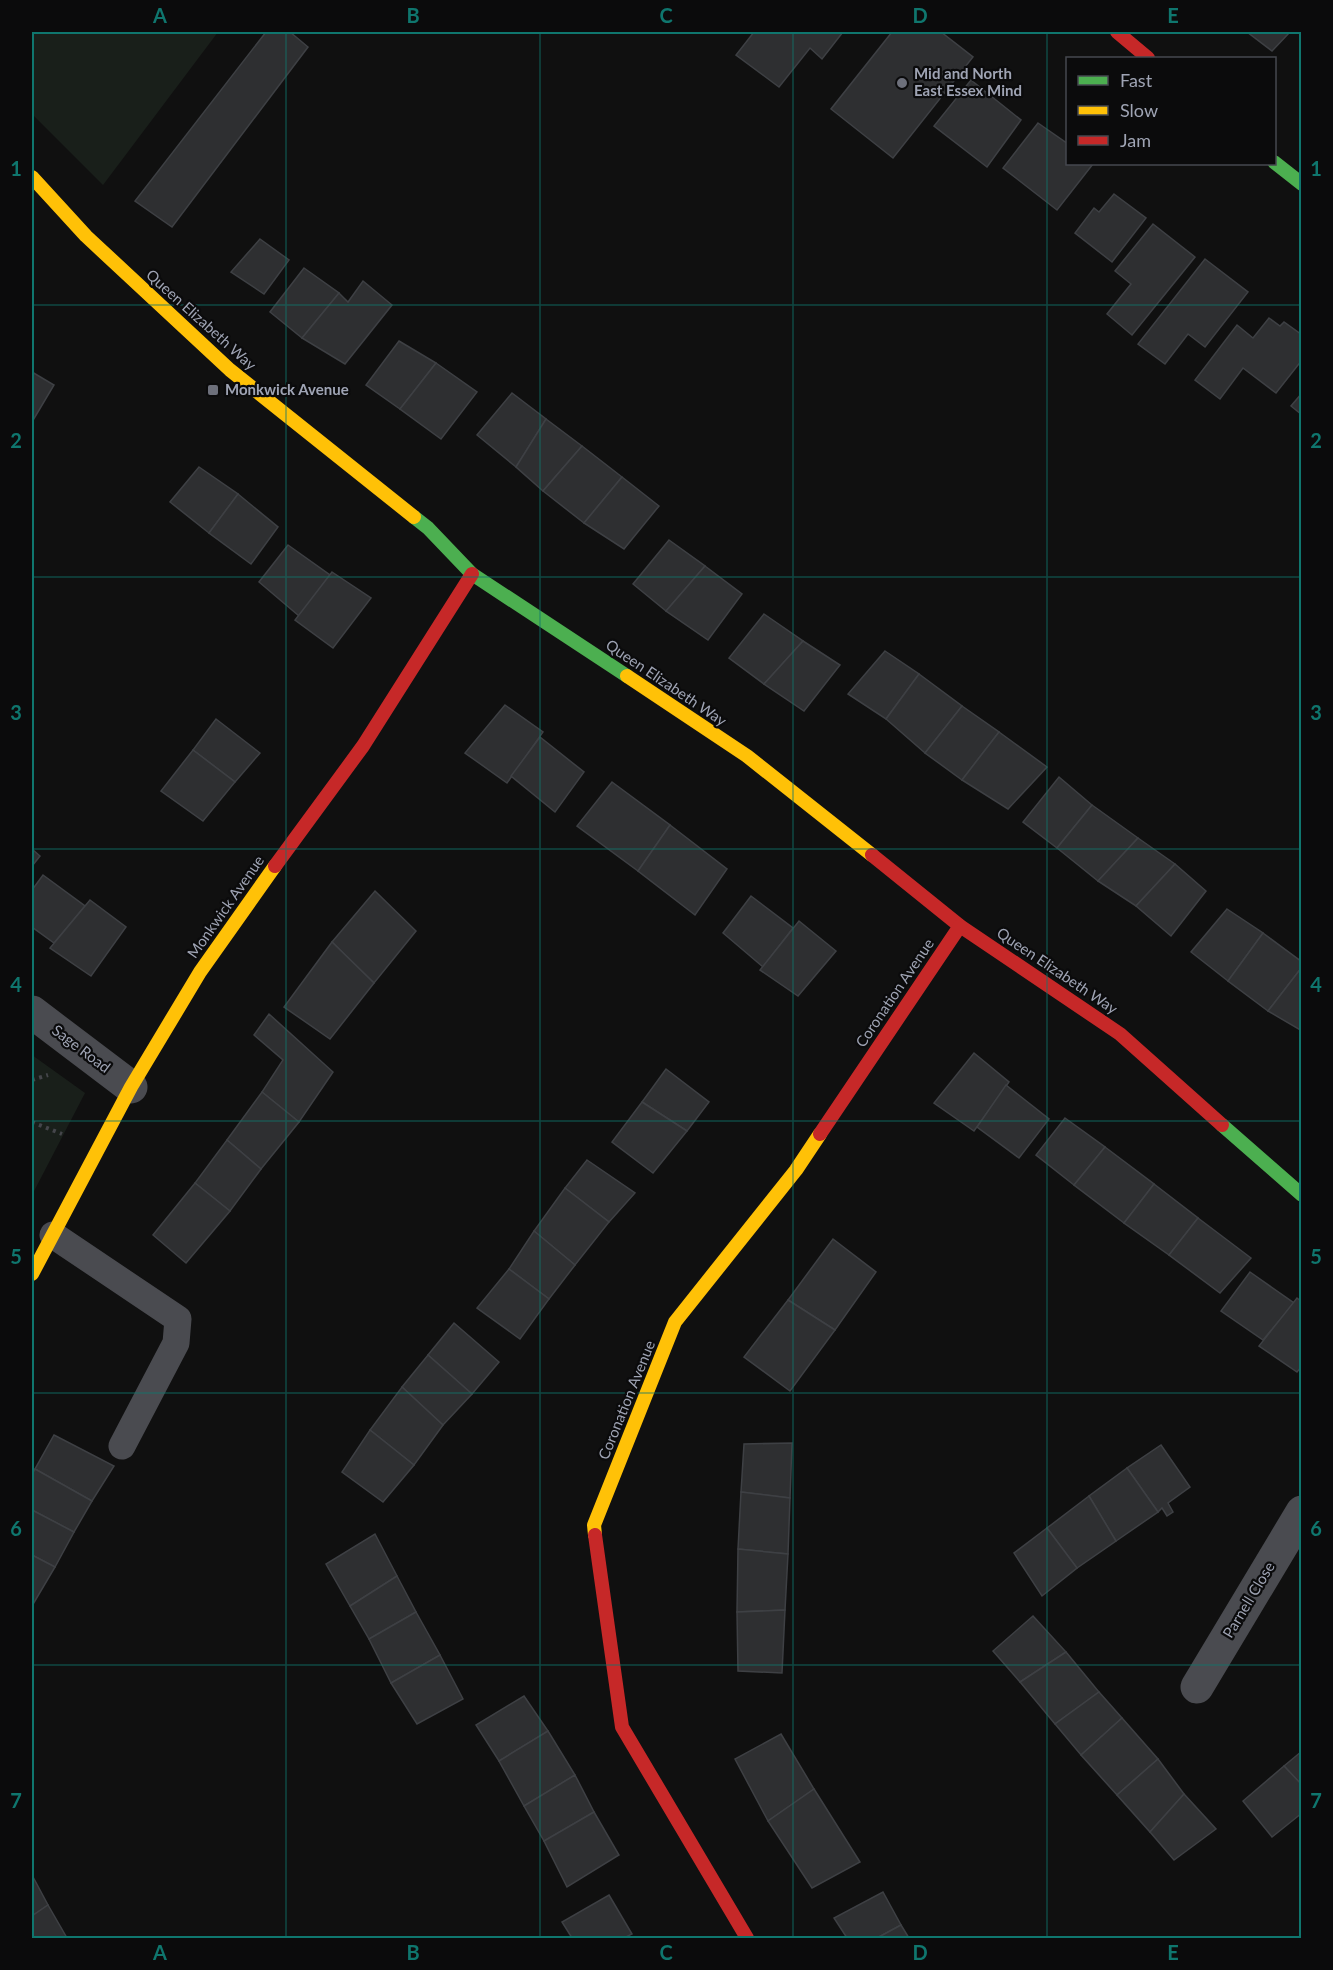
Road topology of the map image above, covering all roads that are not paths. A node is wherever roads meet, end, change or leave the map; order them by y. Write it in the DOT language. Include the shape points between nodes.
graph roads {
  1 [pos="1117,32"];
  2 [pos="1147,57"];
  3 [pos="1276,163"];
  4 [pos="32,177"];
  5 [pos="1302,184"];
  6 [pos="472,573"];
  7 [pos="960,926"];
  8 [pos="32,1012"];
  9 [pos="131,1087"];
  10 [pos="1302,1195"];
  11 [pos="52,1235"];
  12 [pos="32,1274"];
  13 [pos="122,1446"];
  14 [pos="1302,1512"];
  15 [pos="1197,1687"];
  16 [pos="747,1938"];
  1 -- 2 [label="street"];
  3 -- 5 [label="street"];
  4 -- 6 [label="street, Queen Elizabeth Way" via="86,236 222,363 428,528"];
  6 -- 7 [label="street, Queen Elizabeth Way" via="747,756"];
  6 -- 9 [label="street, Monkwick Avenue" via="363,746 200,972"];
  7 -- 10 [label="street, Queen Elizabeth Way" via="1120,1034"];
  7 -- 16 [label="street, Coronation Avenue" via="796,1170 675,1322 594,1525 622,1727"];
  8 -- 9 [label="street, Sage Road"];
  9 -- 11 [label="street, Monkwick Avenue"];
  11 -- 12 [label="street, Monkwick Avenue"];
  11 -- 13 [label="lane" via="178,1319 176,1343"];
  14 -- 15 [label="street, Parnell Close"];
}
